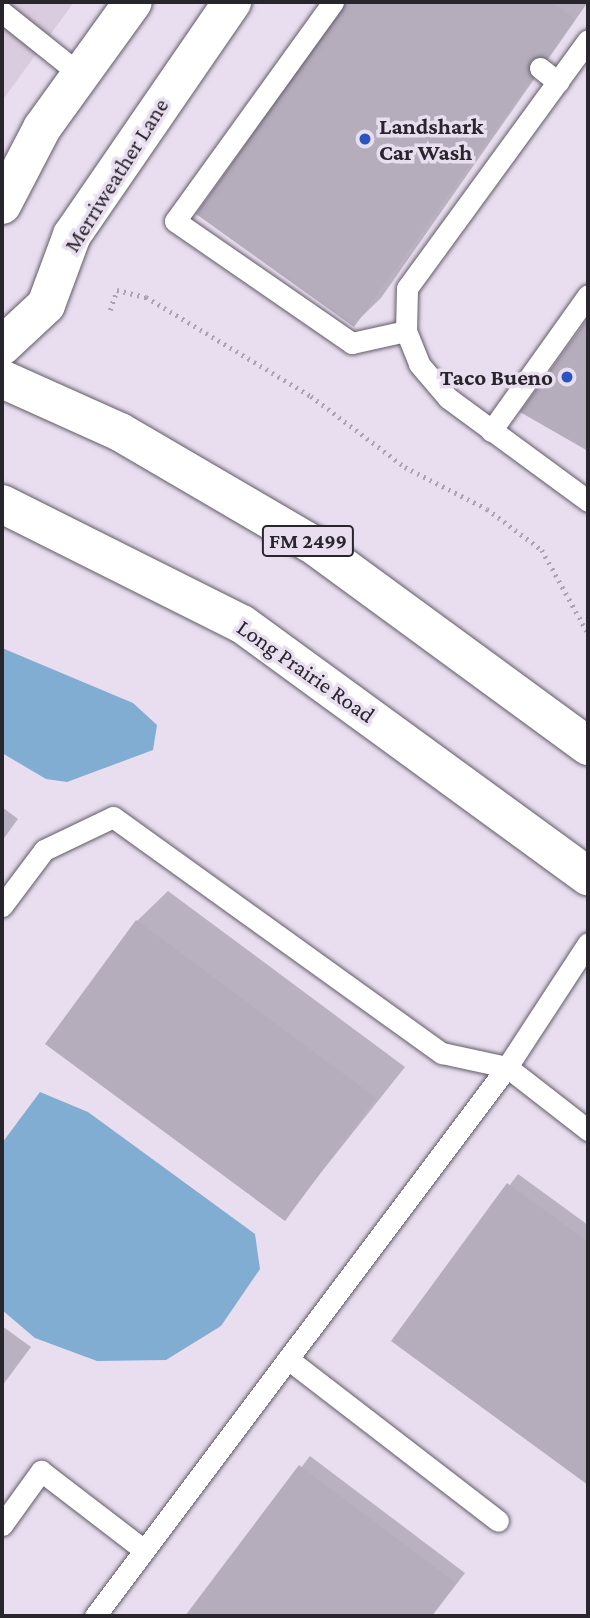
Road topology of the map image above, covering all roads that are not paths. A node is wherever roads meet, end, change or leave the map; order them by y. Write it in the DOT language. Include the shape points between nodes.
graph roads {
  1 [pos="134,2"];
  2 [pos="232,2"];
  3 [pos="333,2"];
  4 [pos="2,12"];
  5 [pos="588,40"];
  6 [pos="581,64"];
  7 [pos="540,68"];
  8 [pos="80,75"];
  9 [pos="558,82"];
  10 [pos="2,205"];
  11 [pos="588,295"];
  12 [pos="406,331"];
  13 [pos="2,346"];
  14 [pos="2,379"];
  15 [pos="491,431"];
  16 [pos="588,501"];
  17 [pos="2,503"];
  18 [pos="588,746"];
  19 [pos="588,876"];
  20 [pos="2,906"];
  21 [pos="588,943"];
  22 [pos="507,1068"];
  23 [pos="588,1130"];
  24 [pos="288,1359"];
  25 [pos="498,1521"];
  26 [pos="2,1525"];
  27 [pos="144,1550"];
  28 [pos="94,1616"];
  1 -- 8 [label="main road"];
  2 -- 13 [label="main road, Merriweather Lane" via="72,235 46,304"];
  3 -- 12 [label="lane" via="175,221 352,344"];
  4 -- 8 [label="lane"];
  5 -- 6 [label="lane"];
  6 -- 9 [label="lane"];
  7 -- 9 [label="lane"];
  8 -- 10 [label="main road" via="42,128"];
  9 -- 12 [label="lane" via="407,288"];
  11 -- 15 [label="lane"];
  12 -- 15 [label="lane" via="419,364"];
  14 -- 18 [label="main road, FM 2499" via="120,432 312,544"];
  15 -- 16 [label="lane"];
  17 -- 19 [label="main road, Long Prairie Road" via="242,624"];
  20 -- 22 [label="lane" via="44,850 113,817 442,1053"];
  21 -- 22 [label="lane"];
  22 -- 23 [label="lane"];
  22 -- 24 [label="lane"];
  24 -- 25 [label="lane"];
  24 -- 27 [label="lane"];
  26 -- 27 [label="lane" via="41,1471"];
  27 -- 28 [label="lane"];
}
